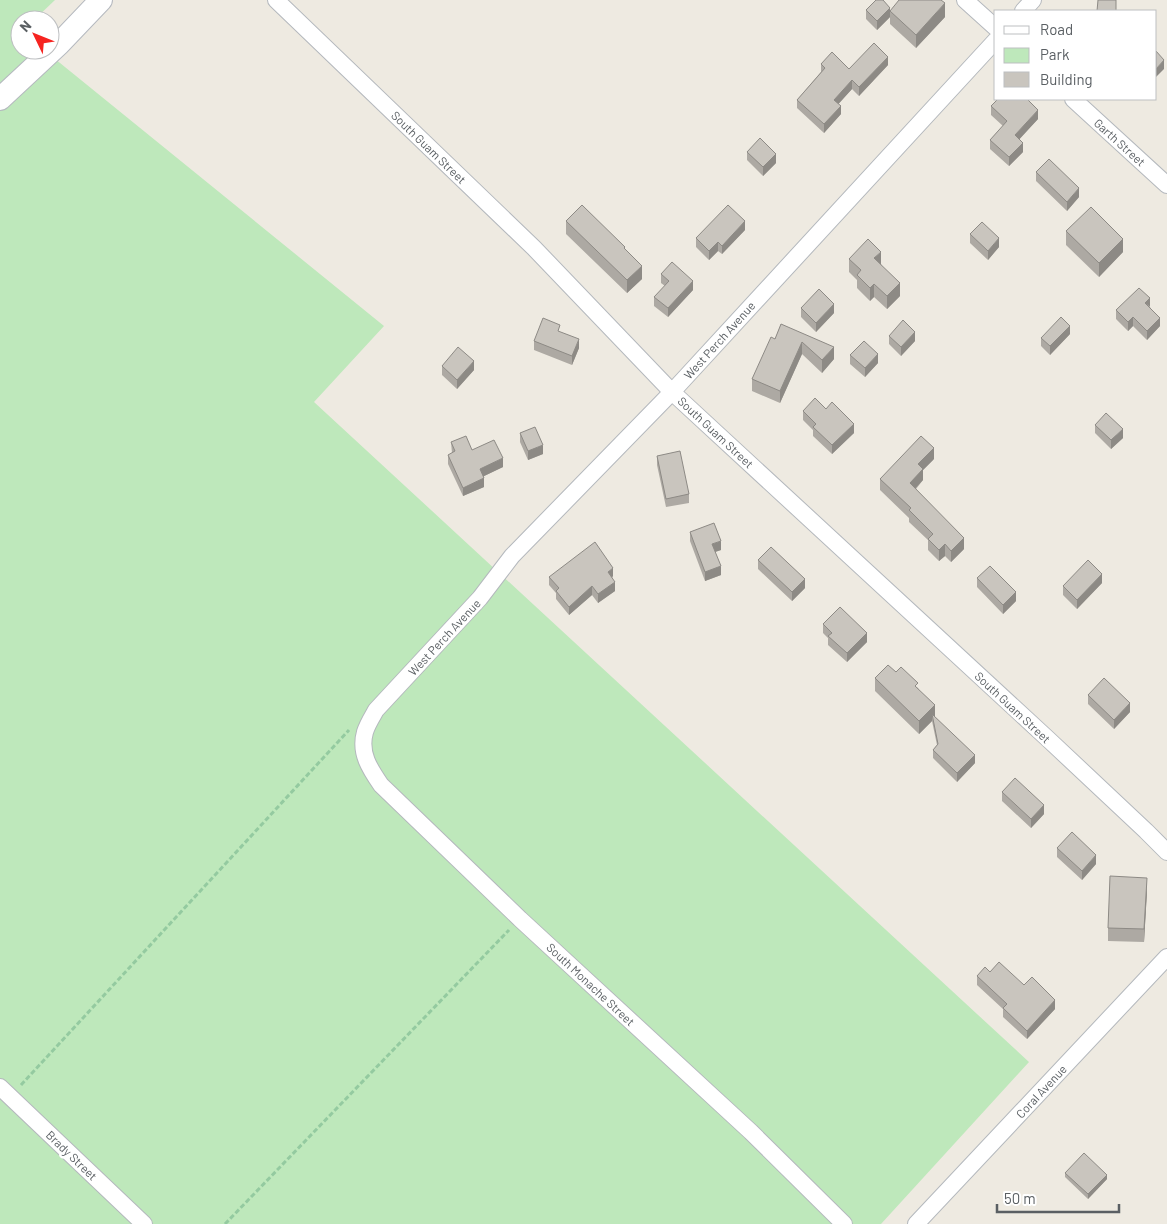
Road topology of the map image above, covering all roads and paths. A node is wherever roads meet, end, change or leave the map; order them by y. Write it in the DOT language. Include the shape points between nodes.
graph roads {
  1 [pos="101,0"];
  2 [pos="276,0"];
  3 [pos="965,0"];
  4 [pos="1033,0"];
  5 [pos="1024,10"];
  6 [pos="994,26"];
  7 [pos="994,42"];
  8 [pos="0,99"];
  9 [pos="1074,100"];
  10 [pos="1167,185"];
  11 [pos="672,392"];
  12 [pos="358,729"];
  13 [pos="1167,852"];
  14 [pos="520,919"];
  15 [pos="1167,957"];
  16 [pos="5,1092"];
  17 [pos="144,1224"];
  18 [pos="225,1224"];
  19 [pos="844,1224"];
  20 [pos="916,1224"];
  1 -- 8 [label="main road"];
  2 -- 11 [label="street, South Guam Street" via="534,248"];
  3 -- 6 [label="street"];
  4 -- 5 [label="street"];
  7 -- 11 [label="street, West Perch Avenue"];
  9 -- 10 [label="street, Garth Street"];
  11 -- 12 [label="street, West Perch Avenue" via="512,556 480,598"];
  11 -- 13 [label="street, South Guam Street"];
  12 -- 14 [label="street, South Monache Street" via="367,763 381,785"];
  12 -- 16 [label="path"];
  14 -- 18 [label="path"];
  14 -- 19 [label="street, South Monache Street" via="751,1132"];
  15 -- 20 [label="street, Coral Avenue"];
  16 -- 17 [label="street, Brady Street"];
}
